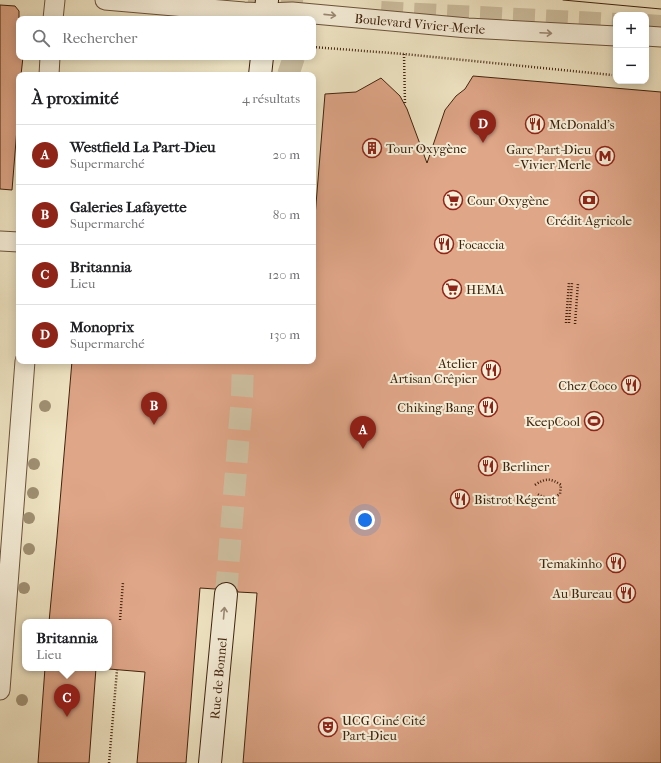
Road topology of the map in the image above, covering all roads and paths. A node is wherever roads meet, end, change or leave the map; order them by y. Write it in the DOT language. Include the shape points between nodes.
graph roads {
  1 [pos="55,0"];
  2 [pos="105,0"];
  3 [pos="266,11"];
  4 [pos="54,16"];
  5 [pos="613,36"];
  6 [pos="649,36"];
  7 [pos="661,37"];
  8 [pos="316,47"];
  9 [pos="404,54"];
  10 [pos="50,60"];
  11 [pos="262,60"];
  12 [pos="48,72"];
  13 [pos="260,72"];
  14 [pos="612,75"];
  15 [pos="405,105"];
  16 [pos="0,241"];
  17 [pos="16,242"];
  18 [pos="578,282"];
  19 [pos="569,318"];
  20 [pos="568,323"];
  21 [pos="575,324"];
  22 [pos="25,364"];
  23 [pos="8,475"];
  24 [pos="535,485"];
  25 [pos="536,493"];
  26 [pos="123,582"];
  27 [pos="226,594"];
  28 [pos="120,620"];
  29 [pos="116,670"];
  30 [pos="0,690"];
  31 [pos="109,763"];
  32 [pos="210,763"];
  1 -- 4 [label="street"];
  2 -- 3 [label="street, Boulevard Vivier-Merle"];
  3 -- 5 [label="street, Boulevard Vivier-Merle, one-way" via="468,28"];
  6 -- 7 [label="street"];
  8 -- 9 [label="path"];
  9 -- 14 [label="path"];
  9 -- 15 [label="path"];
  10 -- 12 [label="street"];
  11 -- 13 [label="main road"];
  16 -- 17 [label="street"];
  18 -- 21 [label="path"];
  19 -- 20 [label="path" via="571,281"];
  22 -- 23 [label="street"];
  23 -- 30 [label="street"];
  24 -- 25 [label="path" via="548,478 561,485 560,493 554,497 542,497"];
  26 -- 28 [label="path"];
  32 -- 27 [label="main road, Rue de Bonnel, one-way"];
  29 -- 31 [label="path"];
}
